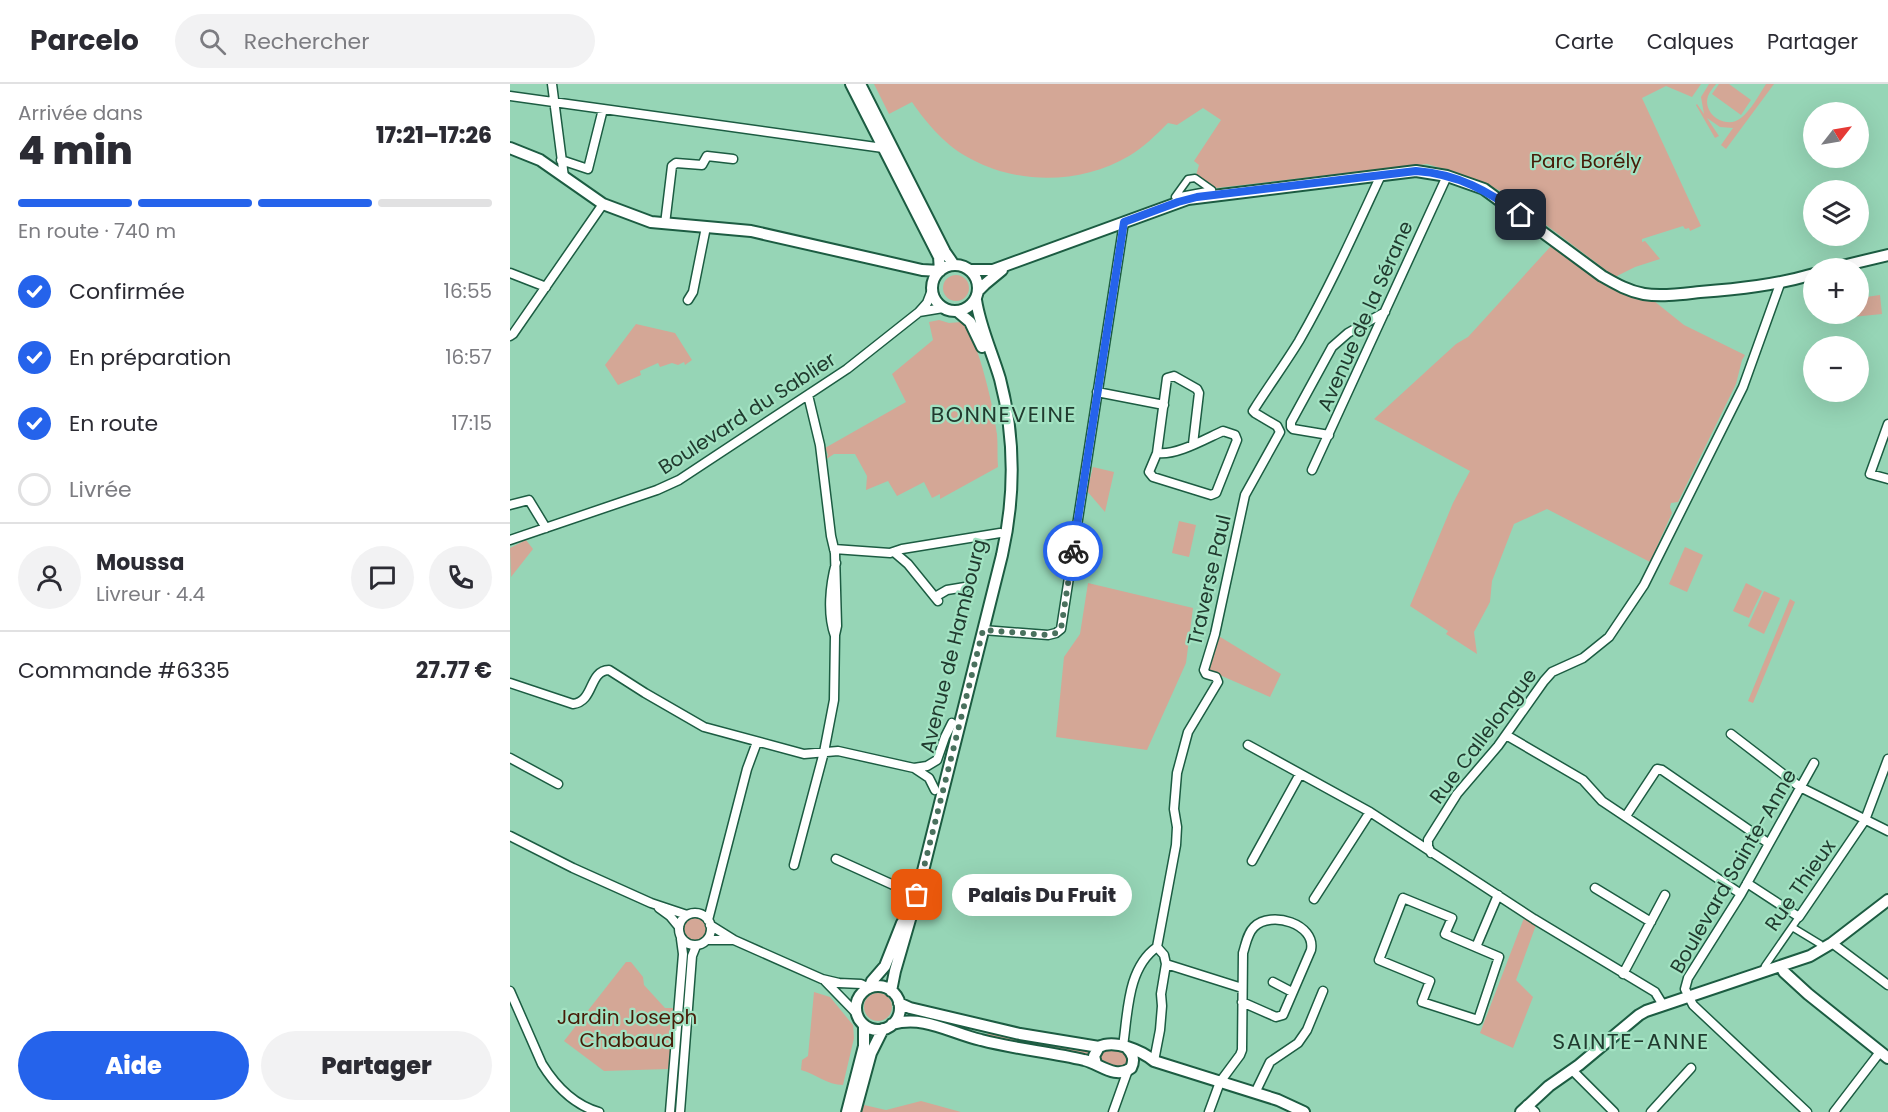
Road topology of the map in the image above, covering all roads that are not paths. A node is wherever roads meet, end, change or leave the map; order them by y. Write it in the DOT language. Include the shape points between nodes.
graph roads {
  1 [pos="552,84"];
  2 [pos="851,84"];
  3 [pos="860,84"];
  4 [pos="510,96"];
  5 [pos="554,102"];
  6 [pos="603,109"];
  7 [pos="510,148"];
  8 [pos="883,148"];
  9 [pos="733,159"];
  10 [pos="561,160"];
  11 [pos="1381,175"];
  12 [pos="1447,176"];
  13 [pos="564,177"];
  14 [pos="1212,190"];
  15 [pos="603,204"];
  16 [pos="1124,222"];
  17 [pos="665,224"];
  18 [pos="706,227"];
  19 [pos="1888,255"];
  20 [pos="1869,260"];
  21 [pos="1011,264"];
  22 [pos="954,265"];
  23 [pos="922,270"];
  24 [pos="969,270"];
  25 [pos="940,271"];
  26 [pos="510,273"];
  27 [pos="1803,277"];
  28 [pos="1780,284"];
  29 [pos="933,286"];
  30 [pos="546,287"];
  31 [pos="977,296"];
  32 [pos="687,300"];
  33 [pos="943,308"];
  34 [pos="957,311"];
  35 [pos="1386,311"];
  36 [pos="919,312"];
  37 [pos="510,336"];
  38 [pos="1098,392"];
  39 [pos="808,395"];
  40 [pos="1164,405"];
  41 [pos="1888,423"];
  42 [pos="1329,435"];
  43 [pos="1193,444"];
  44 [pos="1157,453"];
  45 [pos="1312,470"];
  46 [pos="1888,479"];
  47 [pos="510,505"];
  48 [pos="546,528"];
  49 [pos="1000,533"];
  50 [pos="510,540"];
  51 [pos="834,549"];
  52 [pos="894,552"];
  53 [pos="965,587"];
  54 [pos="983,630"];
  55 [pos="510,683"];
  56 [pos="952,723"];
  57 [pos="1731,734"];
  58 [pos="1506,735"];
  59 [pos="758,742"];
  60 [pos="1248,745"];
  61 [pos="824,752"];
  62 [pos="510,758"];
  63 [pos="1888,759"];
  64 [pos="1814,763"];
  65 [pos="914,768"];
  66 [pos="1300,774"];
  67 [pos="558,784"];
  68 [pos="1800,787"];
  69 [pos="935,790"];
  70 [pos="1370,812"];
  71 [pos="1626,816"];
  72 [pos="1865,820"];
  73 [pos="1888,831"];
  74 [pos="510,836"];
  75 [pos="1768,843"];
  76 [pos="1431,853"];
  77 [pos="836,859"];
  78 [pos="1252,861"];
  79 [pos="794,865"];
  80 [pos="1747,883"];
  81 [pos="1595,888"];
  82 [pos="911,893"];
  83 [pos="1741,894"];
  84 [pos="1498,895"];
  85 [pos="1665,895"];
  86 [pos="713,896"];
  87 [pos="1314,899"];
  88 [pos="1888,900"];
  89 [pos="651,903"];
  90 [pos="691,914"];
  91 [pos="1799,917"];
  92 [pos="709,922"];
  93 [pos="1651,922"];
  94 [pos="679,927"];
  95 [pos="1792,927"];
  96 [pos="681,939"];
  97 [pos="707,940"];
  98 [pos="734,940"];
  99 [pos="696,946"];
  100 [pos="1828,946"];
  101 [pos="1157,947"];
  102 [pos="1476,947"];
  103 [pos="1166,964"];
  104 [pos="1781,966"];
  105 [pos="1763,970"];
  106 [pos="1623,974"];
  107 [pos="822,979"];
  108 [pos="1273,982"];
  109 [pos="1888,985"];
  110 [pos="869,988"];
  111 [pos="1242,988"];
  112 [pos="510,991"];
  113 [pos="891,991"];
  114 [pos="1323,991"];
  115 [pos="1293,992"];
  116 [pos="1688,997"];
  117 [pos="1242,1002"];
  118 [pos="899,1003"];
  119 [pos="1663,1005"];
  120 [pos="856,1014"];
  121 [pos="978,1024"];
  122 [pos="864,1025"];
  123 [pos="888,1027"];
  124 [pos="975,1039"];
  125 [pos="1099,1047"];
  126 [pos="1125,1047"];
  127 [pos="1884,1055"];
  128 [pos="1154,1061"];
  129 [pos="1096,1064"];
  130 [pos="1691,1068"];
  131 [pos="1129,1069"];
  132 [pos="1572,1070"];
  133 [pos="1107,1071"];
  134 [pos="1220,1082"];
  135 [pos="1119,1092"];
  136 [pos="1255,1093"];
  137 [pos="1528,1110"];
  138 [pos="599,1112"];
  139 [pos="670,1112"];
  140 [pos="680,1112"];
  141 [pos="848,1112"];
  142 [pos="855,1112"];
  143 [pos="1113,1112"];
  144 [pos="1209,1112"];
  145 [pos="1304,1112"];
  146 [pos="1614,1112"];
  147 [pos="1651,1112"];
  148 [pos="1807,1112"];
  149 [pos="1834,1112"];
  1 -- 5 [label="street"];
  2 -- 8 [label="street"];
  3 -- 22 [label="street"];
  4 -- 5 [label="street"];
  5 -- 6 [label="street"];
  5 -- 10 [label="street"];
  6 -- 8 [label="street"];
  6 -- 10 [label="street" via="588,169"];
  7 -- 13 [label="street" via="540,160"];
  8 -- 25 [label="street" via="939,257"];
  9 -- 17 [label="street" via="707,156 702,165 672,166"];
  10 -- 13 [label="street"];
  11 -- 12 [label="street" via="1416,171"];
  11 -- 16 [label="street" via="1197,197"];
  11 -- 101 [label="street, Traverse Paul" via="1298,342 1253,411 1280,432 1245,495 1204,670 1218,682 1188,732 1177,773 1176,845"];
  12 -- 28 [label="street" via="1484,189 1602,276 1631,291 1679,294"];
  12 -- 35 [label="street, Avenue de la Sérane"];
  13 -- 15 [label="street"];
  14 -- 14 [label="street" via="1195,178 1188,179 1175,197"];
  15 -- 17 [label="street"];
  15 -- 30 [label="street"];
  16 -- 21 [label="street"];
  16 -- 38 [label="street"];
  17 -- 18 [label="street"];
  18 -- 23 [label="street" via="762,233"];
  18 -- 32 [label="street" via="693,292"];
  19 -- 20 [label="street"];
  21 -- 24 [label="street" via="984,271"];
  21 -- 31 [label="street"];
  22 -- 24 [label="street"];
  22 -- 25 [label="street"];
  23 -- 25 [label="street"];
  23 -- 29 [label="street"];
  24 -- 31 [label="street" via="978,283"];
  25 -- 29 [label="street"];
  26 -- 30 [label="street"];
  27 -- 28 [label="street"];
  28 -- 58 [label="street, Rue Callelongue" via="1743,387 1644,585 1609,637 1583,658 1552,672"];
  29 -- 33 [label="street" via="936,300"];
  29 -- 36 [label="street, Boulevard du Sablier"];
  30 -- 37 [label="street"];
  31 -- 34 [label="street" via="967,308"];
  31 -- 54 [label="street, Avenue de Hambourg" via="978,319 1003,392 1012,458 1006,536"];
  33 -- 34 [label="street"];
  33 -- 36 [label="street, Boulevard du Sablier"];
  34 -- 49 [label="street, Avenue de Hambourg" via="970,322 978,338 999,408 1005,463"];
  35 -- 42 [label="street, Avenue de la Sérane"];
  35 -- 42 [label="street" via="1332,346 1291,422 1293,429"];
  36 -- 39 [label="street, Boulevard du Sablier"];
  38 -- 40 [label="street"];
  38 -- 54 [label="street" via="1061,629 1048,635"];
  39 -- 48 [label="street, Boulevard du Sablier" via="679,480"];
  39 -- 51 [label="street" via="820,445"];
  40 -- 43 [label="street" via="1167,378 1171,376 1197,389"];
  40 -- 44 [label="street"];
  41 -- 46 [label="street" via="1870,474"];
  42 -- 45 [label="street, Avenue de la Sérane"];
  43 -- 44 [label="street"];
  43 -- 44 [label="street" via="1223,430 1235,435 1237,440 1216,493 1211,495 1153,477 1149,472"];
  47 -- 48 [label="street" via="529,500"];
  48 -- 50 [label="street, Boulevard du Sablier"];
  49 -- 52 [label="street"];
  49 -- 56 [label="street, Avenue de Hambourg"];
  51 -- 52 [label="street"];
  51 -- 61 [label="street" via="836,563 831,580 835,688"];
  52 -- 53 [label="street" via="937,599 947,590"];
  54 -- 113 [label="street, Avenue de Hambourg"];
  55 -- 59 [label="street" via="573,704 585,699 600,672 609,670 704,727"];
  56 -- 65 [label="street" via="937,760"];
  56 -- 69 [label="street, Avenue de Hambourg"];
  57 -- 68 [label="street"];
  58 -- 71 [label="street" via="1583,780 1602,801"];
  58 -- 76 [label="street, Rue Callelongue" via="1451,803 1428,840"];
  59 -- 61 [label="street" via="804,754"];
  59 -- 86 [label="street"];
  60 -- 66 [label="street"];
  61 -- 65 [label="street"];
  61 -- 79 [label="street"];
  62 -- 67 [label="street"];
  63 -- 72 [label="street, Rue Thieux"];
  64 -- 68 [label="street, Boulevard Sainte-Anne"];
  65 -- 69 [label="street" via="929,778"];
  66 -- 70 [label="street"];
  66 -- 78 [label="street"];
  68 -- 72 [label="street"];
  68 -- 75 [label="street, Boulevard Sainte-Anne"];
  69 -- 82 [label="street, Avenue de Hambourg"];
  70 -- 76 [label="street"];
  70 -- 87 [label="street"];
  71 -- 75 [label="street" via="1657,769"];
  71 -- 83 [label="street"];
  72 -- 73 [label="street"];
  72 -- 91 [label="street, Rue Thieux"];
  74 -- 89 [label="street"];
  75 -- 80 [label="street, Boulevard Sainte-Anne"];
  76 -- 84 [label="street"];
  77 -- 82 [label="street"];
  80 -- 83 [label="street, Boulevard Sainte-Anne"];
  80 -- 91 [label="street"];
  81 -- 93 [label="street"];
  82 -- 110 [label="street, Avenue de Hambourg" via="891,954"];
  83 -- 116 [label="street, Boulevard Sainte-Anne" via="1688,978"];
  84 -- 102 [label="street"];
  84 -- 106 [label="street"];
  85 -- 93 [label="street"];
  86 -- 90 [label="street" via="702,909"];
  86 -- 92 [label="street"];
  88 -- 100 [label="street"];
  89 -- 90 [label="street"];
  89 -- 94 [label="street"];
  90 -- 92 [label="street" via="702,915"];
  90 -- 94 [label="street"];
  91 -- 95 [label="street, Rue Thieux"];
  92 -- 97 [label="street"];
  92 -- 98 [label="street"];
  93 -- 106 [label="street"];
  94 -- 96 [label="street"];
  95 -- 100 [label="street"];
  95 -- 105 [label="street, Rue Thieux"];
  96 -- 99 [label="street"];
  96 -- 139 [label="street"];
  97 -- 98 [label="street"];
  97 -- 99 [label="street"];
  98 -- 107 [label="street"];
  99 -- 140 [label="street" via="692,956"];
  100 -- 104 [label="street"];
  100 -- 109 [label="street"];
  101 -- 103 [label="street"];
  101 -- 126 [label="street" via="1144,960 1133,982"];
  102 -- 102 [label="street" via="1445,934 1452,918 1403,898 1379,960 1430,981 1422,1002 1478,1020 1499,957"];
  103 -- 111 [label="street"];
  103 -- 128 [label="street"];
  104 -- 105 [label="street"];
  104 -- 127 [label="street" via="1808,994"];
  105 -- 116 [label="street"];
  106 -- 119 [label="street" via="1655,992"];
  107 -- 110 [label="street"];
  107 -- 120 [label="street"];
  108 -- 115 [label="street"];
  110 -- 113 [label="street" via="880,986"];
  110 -- 120 [label="street" via="859,996"];
  111 -- 115 [label="street" via="1243,953 1250,932 1261,922 1286,921 1304,930 1312,944"];
  111 -- 117 [label="street"];
  112 -- 138 [label="street" via="548,1074 570,1097"];
  113 -- 118 [label="street"];
  114 -- 136 [label="street" via="1307,1030 1298,1043 1270,1062"];
  115 -- 117 [label="street" via="1280,1017"];
  116 -- 119 [label="street"];
  116 -- 148 [label="street"];
  117 -- 134 [label="street" via="1242,1050"];
  118 -- 121 [label="street"];
  118 -- 123 [label="street" via="898,1014"];
  119 -- 132 [label="street" via="1639,1015"];
  120 -- 122 [label="street"];
  121 -- 124 [label="street"];
  121 -- 125 [label="street"];
  122 -- 123 [label="street"];
  122 -- 141 [label="street" via="864,1046"];
  123 -- 124 [label="street" via="914,1020"];
  123 -- 142 [label="street" via="871,1053"];
  124 -- 129 [label="street"];
  125 -- 126 [label="street"];
  125 -- 129 [label="street" via="1094,1056"];
  126 -- 128 [label="street"];
  126 -- 131 [label="street" via="1133,1056"];
  127 -- 149 [label="street"];
  128 -- 131 [label="street"];
  128 -- 134 [label="street"];
  129 -- 133 [label="street"];
  130 -- 147 [label="street"];
  131 -- 133 [label="street"];
  131 -- 135 [label="street"];
  132 -- 137 [label="street" via="1559,1077"];
  132 -- 146 [label="street"];
  133 -- 135 [label="street"];
  134 -- 136 [label="street"];
  134 -- 144 [label="street"];
  135 -- 143 [label="street"];
  136 -- 145 [label="street"];
}
